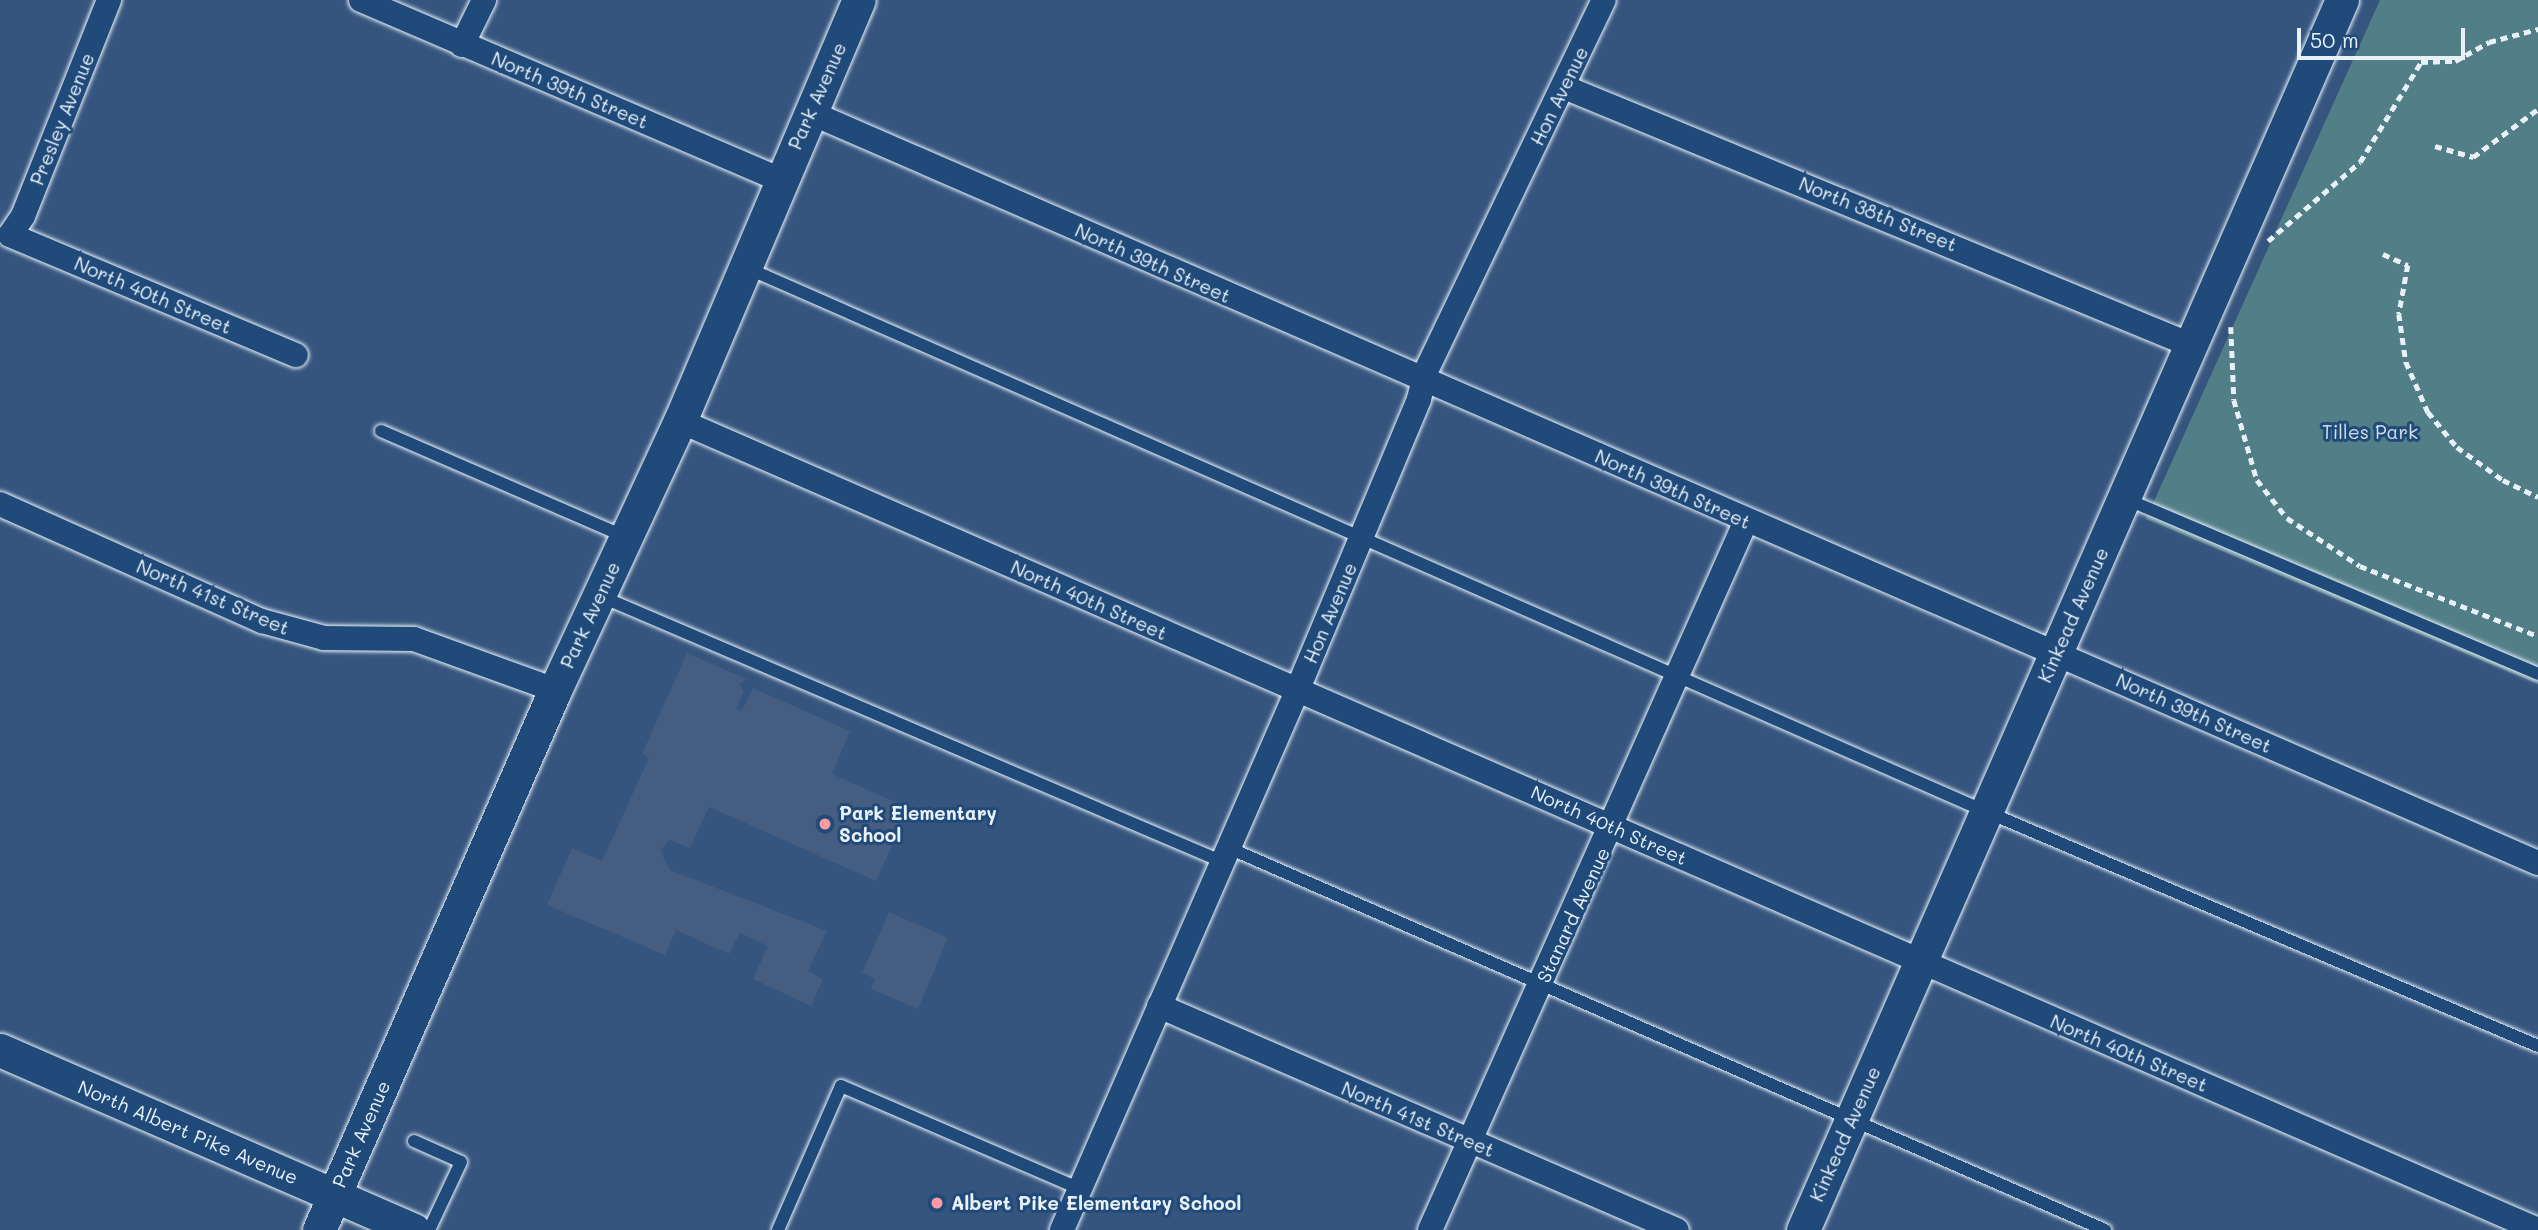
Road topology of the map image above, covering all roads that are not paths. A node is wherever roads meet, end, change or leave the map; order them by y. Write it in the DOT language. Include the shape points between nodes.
graph roads {
  1 [pos="109,0"];
  2 [pos="361,0"];
  3 [pos="484,0"];
  4 [pos="859,0"];
  5 [pos="1604,0"];
  6 [pos="2342,0"];
  7 [pos="462,45"];
  8 [pos="1564,87"];
  9 [pos="809,112"];
  10 [pos="780,180"];
  11 [pos="10,235"];
  12 [pos="744,266"];
  13 [pos="2191,345"];
  14 [pos="296,355"];
  15 [pos="1423,381"];
  16 [pos="680,421"];
  17 [pos="381,431"];
  18 [pos="2124,498"];
  19 [pos="0,504"];
  20 [pos="1746,521"];
  21 [pos="626,537"];
  22 [pos="1362,537"];
  23 [pos="599,596"];
  24 [pos="2056,653"];
  25 [pos="1678,673"];
  26 [pos="2538,674"];
  27 [pos="555,690"];
  28 [pos="1297,691"];
  29 [pos="1987,812"];
  30 [pos="1611,825"];
  31 [pos="1226,855"];
  32 [pos="2538,863"];
  33 [pos="1920,962"];
  34 [pos="1542,982"];
  35 [pos="1159,1006"];
  36 [pos="2538,1046"];
  37 [pos="0,1050"];
  38 [pos="1851,1121"];
  39 [pos="414,1141"];
  40 [pos="1469,1141"];
  41 [pos="1080,1189"];
  42 [pos="334,1195"];
  43 [pos="319,1230"];
  44 [pos="414,1230"];
  45 [pos="429,1230"];
  46 [pos="778,1230"];
  47 [pos="1062,1230"];
  48 [pos="1430,1230"];
  49 [pos="1677,1230"];
  50 [pos="1803,1230"];
  51 [pos="2105,1230"];
  52 [pos="2538,1230"];
  1 -- 11 [label="street, Presley Avenue" via="23,216"];
  2 -- 7 [label="street, North 39th Street"];
  3 -- 7 [label="street"];
  4 -- 9 [label="street, Park Avenue"];
  5 -- 8 [label="street, Hon Avenue"];
  6 -- 13 [label="street, Kinkead Avenue"];
  7 -- 10 [label="street, North 39th Street"];
  8 -- 13 [label="street, North 38th Street"];
  8 -- 15 [label="street, Hon Avenue"];
  9 -- 10 [label="street, Park Avenue"];
  9 -- 15 [label="street, North 39th Street"];
  10 -- 12 [label="street, Park Avenue"];
  11 -- 14 [label="street, North 40th Street"];
  12 -- 16 [label="street, Park Avenue"];
  12 -- 22 [label="lane"];
  13 -- 18 [label="street, Kinkead Avenue"];
  15 -- 20 [label="street, North 39th Street"];
  15 -- 22 [label="street, Hon Avenue"];
  16 -- 21 [label="street, Park Avenue"];
  16 -- 28 [label="street, North 40th Street"];
  17 -- 21 [label="lane"];
  18 -- 24 [label="street, Kinkead Avenue"];
  18 -- 26 [label="lane"];
  19 -- 27 [label="street, North 41st Street" via="262,621 324,638 414,639"];
  20 -- 24 [label="street, North 39th Street"];
  20 -- 25 [label="street, Stanard Avenue"];
  21 -- 23 [label="street, Park Avenue"];
  22 -- 25 [label="lane"];
  22 -- 28 [label="street, Hon Avenue"];
  23 -- 27 [label="street, Park Avenue"];
  23 -- 31 [label="lane"];
  24 -- 29 [label="street, Kinkead Avenue"];
  24 -- 32 [label="street, North 39th Street"];
  25 -- 29 [label="lane"];
  25 -- 30 [label="street, Stanard Avenue"];
  27 -- 42 [label="street, Park Avenue"];
  28 -- 30 [label="street, North 40th Street"];
  28 -- 31 [label="street, Hon Avenue"];
  29 -- 33 [label="street, Kinkead Avenue"];
  29 -- 36 [label="lane"];
  30 -- 33 [label="street, North 40th Street"];
  30 -- 34 [label="street, Stanard Avenue"];
  31 -- 34 [label="lane"];
  31 -- 35 [label="street, Hon Avenue"];
  33 -- 38 [label="street, Kinkead Avenue"];
  33 -- 52 [label="street, North 40th Street"];
  34 -- 38 [label="lane"];
  34 -- 40 [label="street, Stanard Avenue"];
  35 -- 40 [label="street, North 41st Street"];
  35 -- 41 [label="street, Hon Avenue"];
  37 -- 42 [label="street, North Albert Pike Avenue"];
  38 -- 50 [label="street, Kinkead Avenue"];
  38 -- 51 [label="lane"];
  39 -- 45 [label="lane" via="461,1162"];
  40 -- 48 [label="street, Stanard Avenue"];
  40 -- 49 [label="street, North 41st Street"];
  41 -- 46 [label="lane" via="841,1086"];
  41 -- 47 [label="street, Hon Avenue"];
  42 -- 43 [label="street, Park Avenue"];
  42 -- 44 [label="street, North Albert Pike Avenue"];
}
